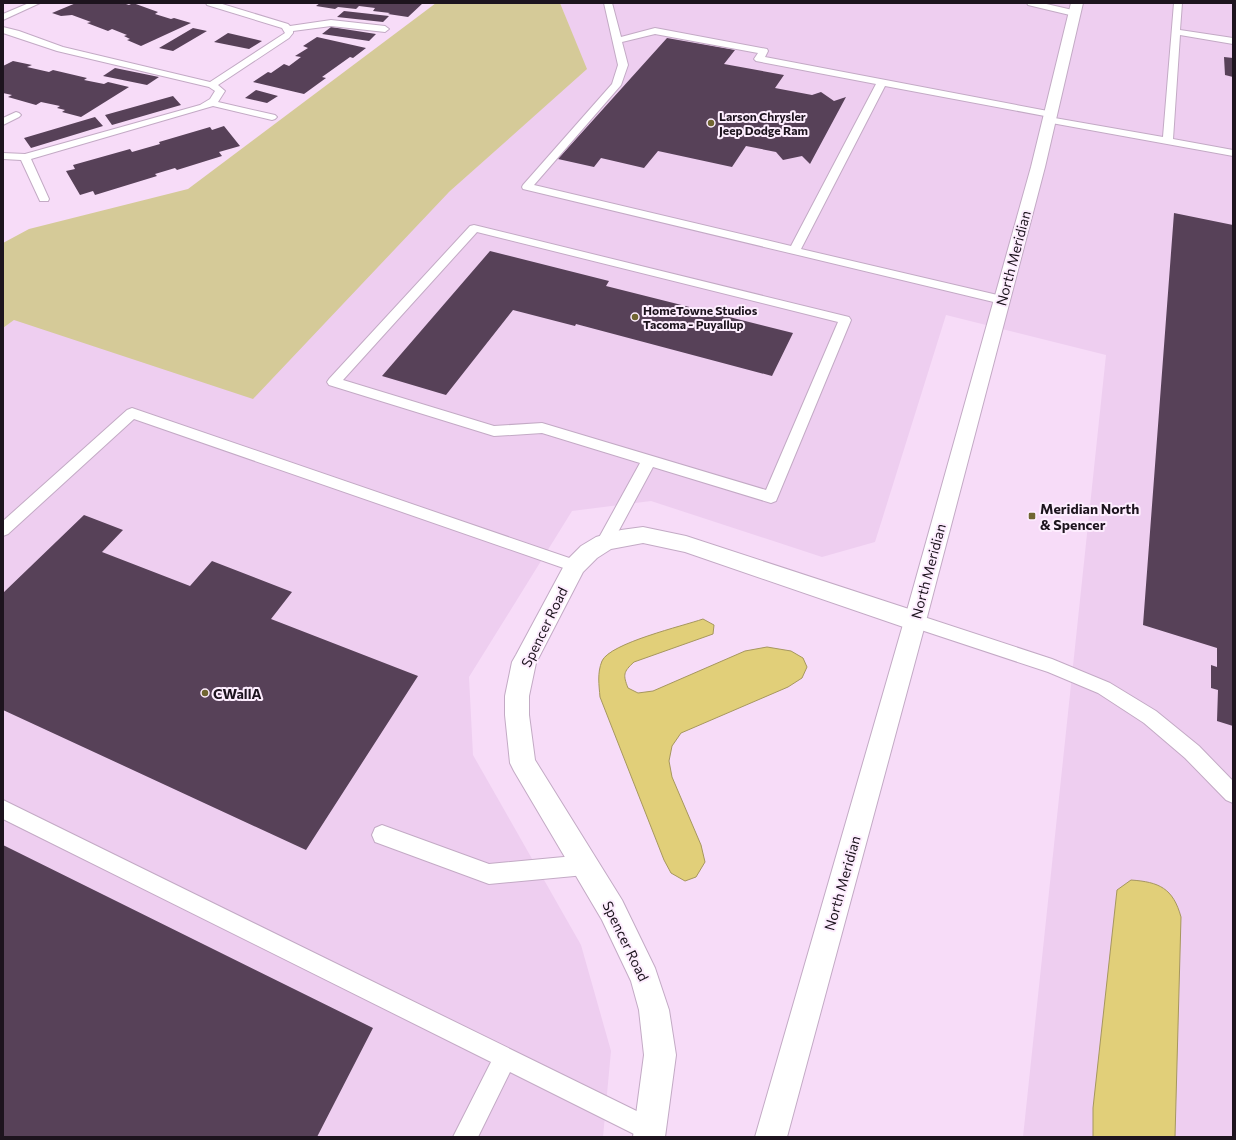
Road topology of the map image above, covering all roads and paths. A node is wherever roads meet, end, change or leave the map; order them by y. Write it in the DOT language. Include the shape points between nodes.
graph roads {
  1 [pos="36,3"];
  2 [pos="210,3"];
  3 [pos="608,3"];
  4 [pos="1031,3"];
  5 [pos="1178,3"];
  6 [pos="1075,8"];
  7 [pos="3,17"];
  8 [pos="288,29"];
  9 [pos="385,29"];
  10 [pos="3,30"];
  11 [pos="1176,32"];
  12 [pos="617,41"];
  13 [pos="1233,41"];
  14 [pos="882,82"];
  15 [pos="212,85"];
  16 [pos="212,104"];
  17 [pos="16,115"];
  18 [pos="1050,117"];
  19 [pos="272,118"];
  20 [pos="3,122"];
  21 [pos="1168,142"];
  22 [pos="1233,153"];
  23 [pos="3,156"];
  24 [pos="25,157"];
  25 [pos="44,199"];
  26 [pos="794,251"];
  27 [pos="1002,300"];
  28 [pos="649,460"];
  29 [pos="3,530"];
  30 [pos="604,543"];
  31 [pos="575,566"];
  32 [pos="915,621"];
  33 [pos="1233,794"];
  34 [pos="3,809"];
  35 [pos="382,835"];
  36 [pos="585,865"];
  37 [pos="505,1058"];
  38 [pos="650,1134"];
  39 [pos="465,1137"];
  40 [pos="771,1137"];
  1 -- 7 [label="lane"];
  2 -- 8 [label="lane"];
  3 -- 12 [label="lane"];
  4 -- 6 [label="lane"];
  5 -- 11 [label="lane"];
  6 -- 18 [label="main road, North Meridian"];
  8 -- 9 [label="lane" via="331,23"];
  8 -- 15 [label="lane" via="289,33 286,36"];
  10 -- 15 [label="lane" via="16,32 60,48"];
  11 -- 13 [label="lane"];
  11 -- 21 [label="lane"];
  12 -- 14 [label="lane" via="654,31 764,51 759,59"];
  12 -- 26 [label="lane" via="623,65 616,85 527,187"];
  14 -- 18 [label="lane"];
  14 -- 26 [label="lane"];
  15 -- 16 [label="lane" via="220,91"];
  16 -- 19 [label="lane"];
  16 -- 24 [label="lane"];
  17 -- 20 [label="lane"];
  18 -- 21 [label="lane"];
  18 -- 27 [label="main road, North Meridian"];
  21 -- 22 [label="lane"];
  23 -- 24 [label="lane"];
  24 -- 25 [label="lane"];
  26 -- 27 [label="lane"];
  27 -- 32 [label="main road, North Meridian"];
  28 -- 28 [label="lane" via="771,497 845,320 474,228 334,382 494,431 542,428"];
  28 -- 30 [label="lane"];
  29 -- 31 [label="lane" via="132,413"];
  30 -- 31 [label="main road, Spencer Road"];
  30 -- 32 [label="main road, Spencer Road" via="643,535 686,544"];
  31 -- 36 [label="main road, Spencer Road" via="524,662 517,696 517,715 523,763"];
  32 -- 33 [label="lane" via="1052,666 1104,688 1150,717 1192,752"];
  32 -- 40 [label="main road, North Meridian"];
  34 -- 37 [label="lane"];
  35 -- 36 [label="lane" via="489,874"];
  36 -- 38 [label="main road, Spencer Road" via="612,910 645,978 654,1010 660,1055"];
  37 -- 38 [label="lane"];
  37 -- 39 [label="lane"];
}
